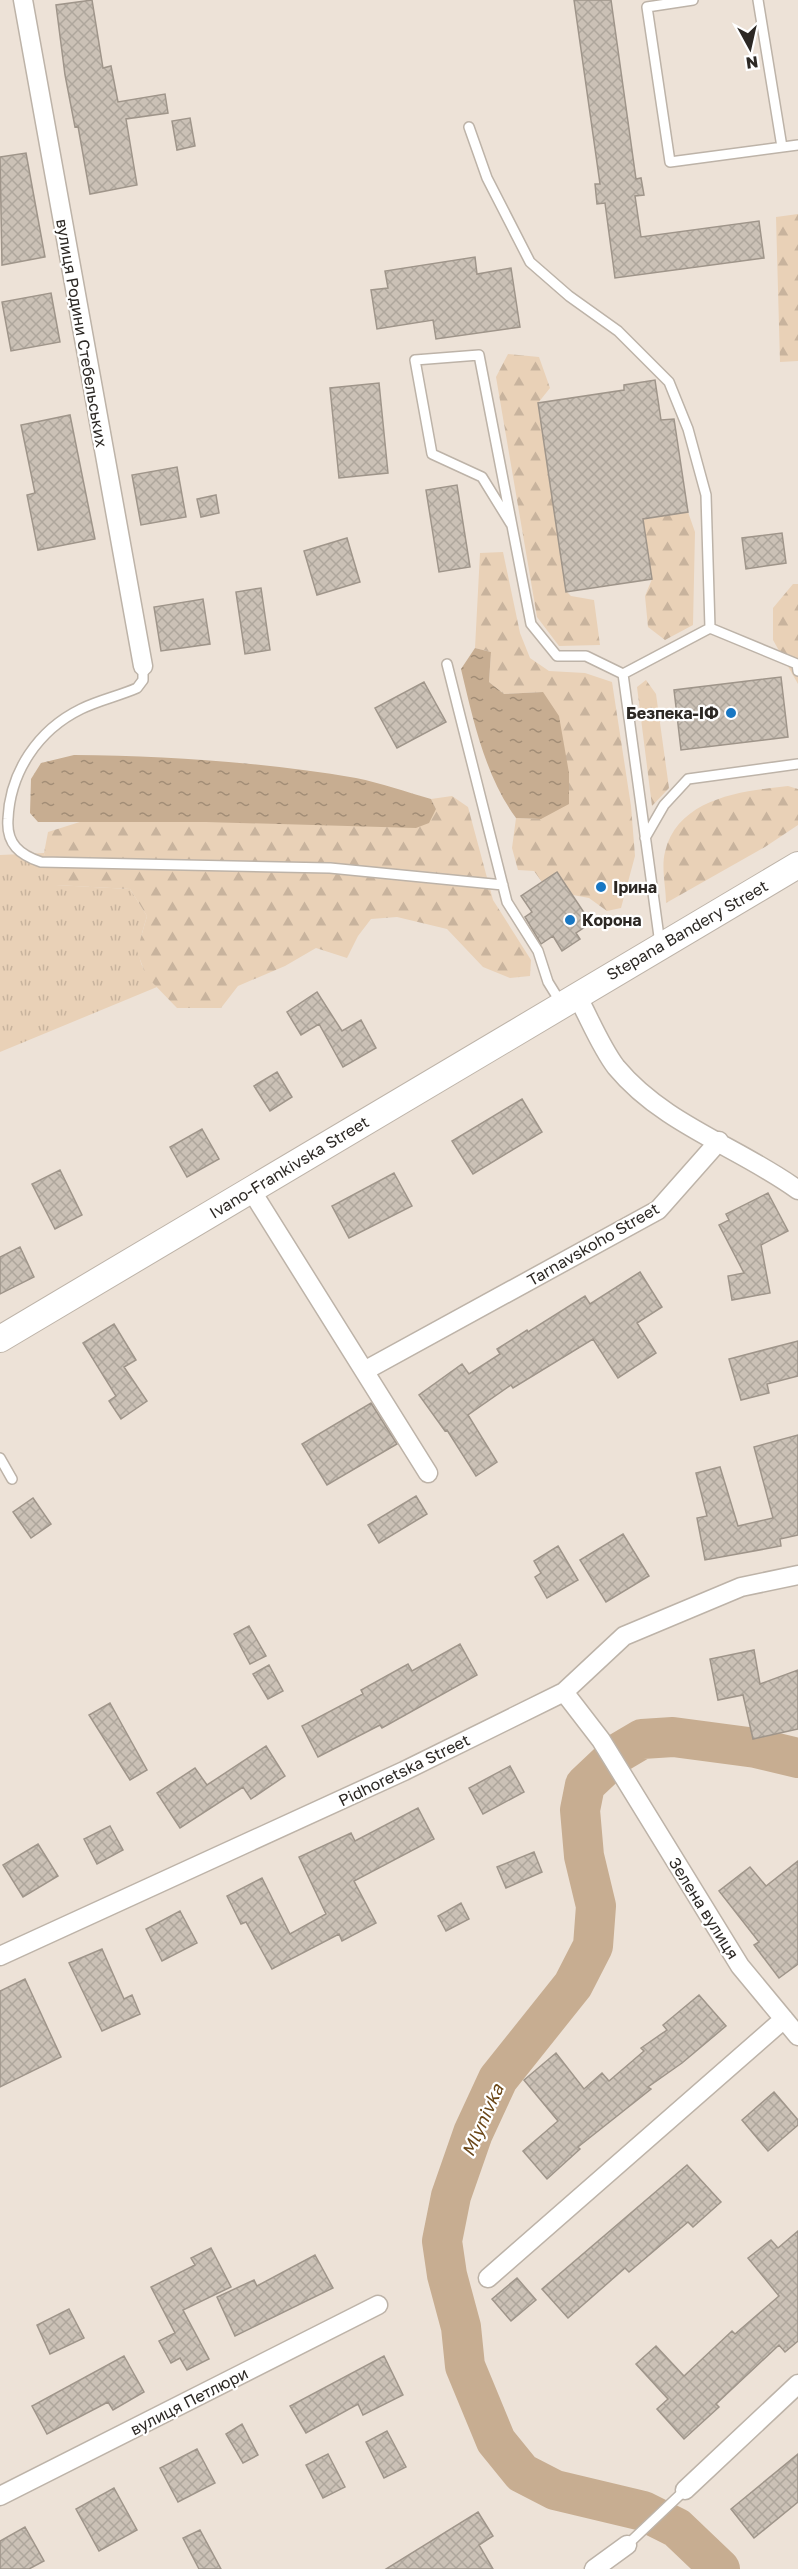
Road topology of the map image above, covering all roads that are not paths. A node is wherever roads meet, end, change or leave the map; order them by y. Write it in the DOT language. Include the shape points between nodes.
graph roads {
  1 [pos="23,0"];
  2 [pos="693,0"];
  3 [pos="758,0"];
  4 [pos="470,127"];
  5 [pos="798,145"];
  6 [pos="782,147"];
  7 [pos="511,524"];
  8 [pos="710,628"];
  9 [pos="447,664"];
  10 [pos="143,666"];
  11 [pos="798,671"];
  12 [pos="623,674"];
  13 [pos="798,764"];
  14 [pos="645,838"];
  15 [pos="798,865"];
  16 [pos="503,885"];
  17 [pos="660,946"];
  18 [pos="569,999"];
  19 [pos="719,1141"];
  20 [pos="251,1190"];
  21 [pos="798,1190"];
  22 [pos="0,1339"];
  23 [pos="366,1371"];
  24 [pos="0,1458"];
  25 [pos="428,1473"];
  26 [pos="12,1479"];
  27 [pos="798,1575"];
  28 [pos="564,1692"];
  29 [pos="0,1956"];
  30 [pos="784,2019"];
  31 [pos="798,2036"];
  32 [pos="488,2278"];
  33 [pos="378,2306"];
  34 [pos="798,2384"];
  35 [pos="685,2490"];
  36 [pos="0,2496"];
  37 [pos="627,2545"];
  38 [pos="594,2569"];
  1 -- 10 [label="street, вулиця Родини Стебельських"];
  2 -- 6 [label="lane" via="647,7 670,162"];
  3 -- 6 [label="lane"];
  4 -- 8 [label="lane" via="487,178 530,262 568,296 618,331 669,382 688,429 706,495"];
  5 -- 6 [label="lane"];
  7 -- 12 [label="lane" via="482,477 432,454 415,360 479,355 531,624 557,656 586,656"];
  8 -- 11 [label="lane" via="797,664"];
  8 -- 12 [label="lane"];
  9 -- 16 [label="lane"];
  10 -- 16 [label="lane" via="143,680 137,688 81,709 56,726 35,745 17,773 7,823 13,844 23,856 41,862 330,868"];
  12 -- 14 [label="lane"];
  13 -- 14 [label="lane" via="688,779 664,805"];
  14 -- 17 [label="lane"];
  15 -- 17 [label="main road, Stepana Bandery Street"];
  16 -- 18 [label="lane" via="507,902 538,951 548,982"];
  17 -- 18 [label="main road, Stepana Bandery Street"];
  18 -- 19 [label="street" via="633,1085 696,1132"];
  18 -- 20 [label="main road, Ivano-Frankivska Street"];
  19 -- 21 [label="street" via="770,1169"];
  19 -- 23 [label="street, Tarnavskoho Street" via="658,1210"];
  20 -- 22 [label="main road, Ivano-Frankivska Street"];
  20 -- 23 [label="street"];
  23 -- 25 [label="street"];
  24 -- 26 [label="lane"];
  27 -- 28 [label="street, Pidhoretska Street" via="741,1587 624,1636"];
  28 -- 29 [label="street, Pidhoretska Street" via="404,1771"];
  28 -- 30 [label="street, Зелена вулиця" via="601,1740 740,1966"];
  30 -- 31 [label="street, Зелена вулиця"];
  30 -- 32 [label="street"];
  33 -- 36 [label="street, вулиця Петлюри"];
  34 -- 35 [label="street"];
  35 -- 37 [label="lane"];
  37 -- 38 [label="street"];
}
